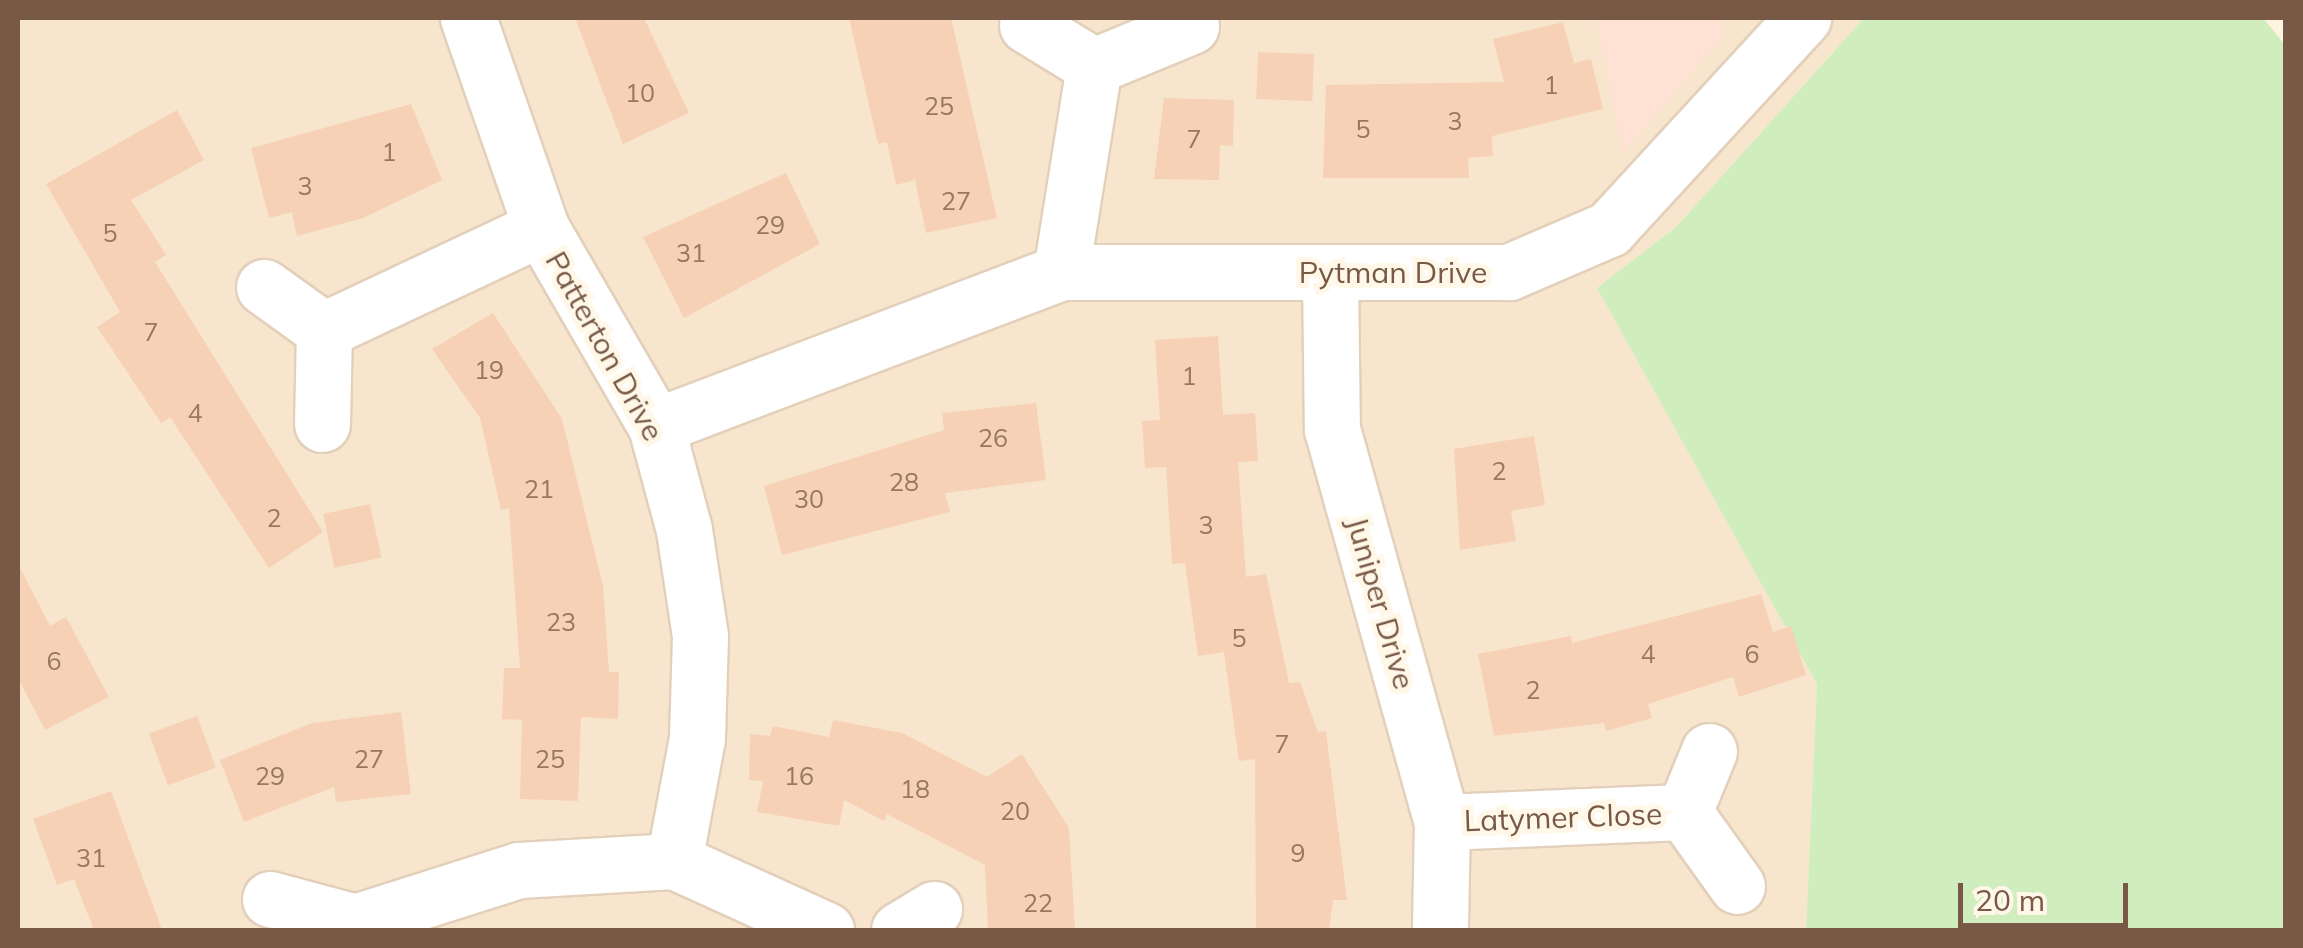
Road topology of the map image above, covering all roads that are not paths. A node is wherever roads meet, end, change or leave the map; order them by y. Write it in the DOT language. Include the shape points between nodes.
graph roads {
  1 [pos="468,18"];
  2 [pos="1803,18"];
  3 [pos="1027,25"];
  4 [pos="1191,26"];
  5 [pos="1094,66"];
  6 [pos="540,228"];
  7 [pos="1061,272"];
  8 [pos="1330,274"];
  9 [pos="264,287"];
  10 [pos="324,330"];
  11 [pos="322,424"];
  12 [pos="656,426"];
  13 [pos="1709,751"];
  14 [pos="1684,812"];
  15 [pos="1442,822"];
  16 [pos="674,861"];
  17 [pos="1737,886"];
  18 [pos="270,899"];
  19 [pos="355,926"];
  20 [pos="826,930"];
  21 [pos="1440,930"];
  1 -- 6 [label="street, Patterton Drive"];
  2 -- 8 [label="street, Pytman Drive" via="1609,228 1509,272"];
  3 -- 5 [label="street"];
  4 -- 5 [label="street"];
  5 -- 7 [label="street"];
  6 -- 10 [label="street"];
  6 -- 12 [label="street, Patterton Drive"];
  7 -- 8 [label="street, Pytman Drive"];
  7 -- 12 [label="street, Pytman Drive"];
  8 -- 15 [label="street, Juniper Drive" via="1332,429"];
  9 -- 10 [label="street"];
  10 -- 11 [label="street"];
  12 -- 16 [label="street, Patterton Drive" via="700,636 697,738"];
  13 -- 14 [label="street, Latymer Close"];
  14 -- 15 [label="street, Latymer Close"];
  14 -- 17 [label="street, Latymer Close"];
  15 -- 21 [label="street, Juniper Drive"];
  16 -- 19 [label="street" via="519,870"];
  16 -- 20 [label="street"];
  18 -- 19 [label="street"];
}
